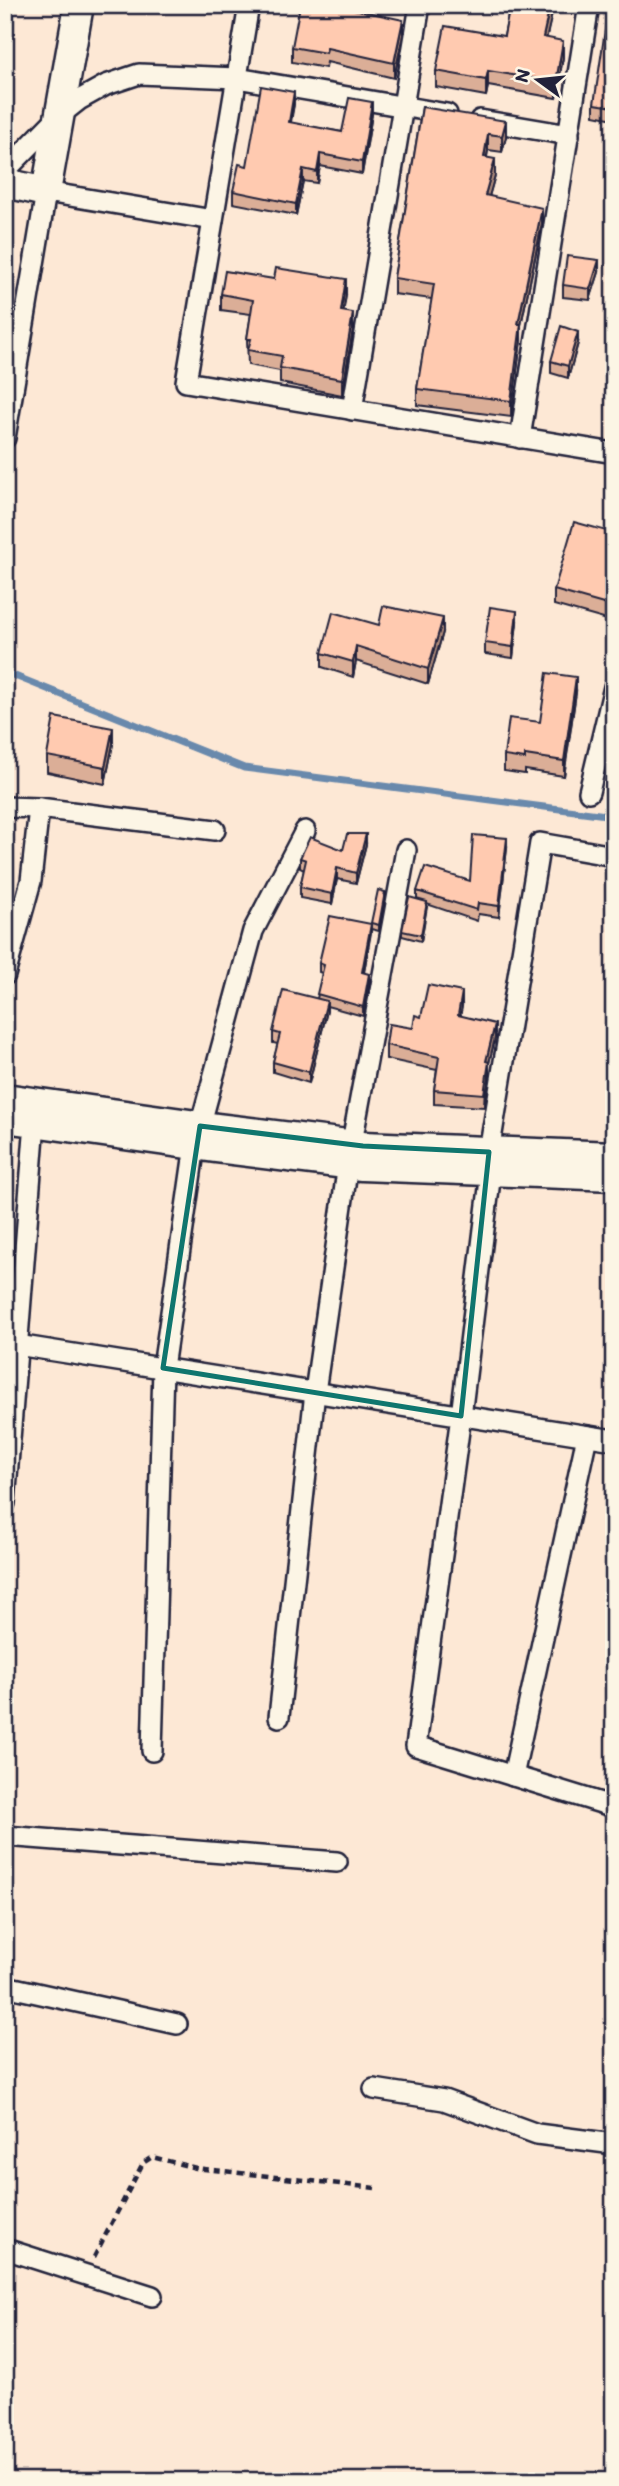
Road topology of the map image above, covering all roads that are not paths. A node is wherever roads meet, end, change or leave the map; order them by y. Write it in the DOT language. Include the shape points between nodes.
graph roads {
  1 [pos="79,5"];
  2 [pos="249,5"];
  3 [pos="420,5"];
  4 [pos="589,5"];
  5 [pos="237,78"];
  6 [pos="403,106"];
  7 [pos="60,115"];
  8 [pos="569,135"];
  9 [pos="5,171"];
  10 [pos="5,183"];
  11 [pos="46,192"];
  12 [pos="213,220"];
  13 [pos="352,410"];
  14 [pos="5,438"];
  15 [pos="520,438"];
  16 [pos="614,453"];
  17 [pos="614,687"];
  18 [pos="589,792"];
  19 [pos="5,807"];
  20 [pos="39,808"];
  21 [pos="215,830"];
  22 [pos="305,831"];
  23 [pos="406,850"];
  24 [pos="614,856"];
  25 [pos="5,975"];
  26 [pos="5,1098"];
  27 [pos="5,1118"];
  28 [pos="35,1122"];
  29 [pos="197,1136"];
  30 [pos="350,1154"];
  31 [pos="614,1156"];
  32 [pos="490,1162"];
  33 [pos="614,1176"];
  34 [pos="17,1345"];
  35 [pos="163,1368"];
  36 [pos="10,1371"];
  37 [pos="315,1392"];
  38 [pos="461,1416"];
  39 [pos="587,1436"];
  40 [pos="614,1440"];
  41 [pos="5,1503"];
  42 [pos="279,1717"];
  43 [pos="152,1751"];
  44 [pos="513,1776"];
  45 [pos="614,1807"];
  46 [pos="5,1836"];
  47 [pos="338,1863"];
  48 [pos="5,1986"];
  49 [pos="177,2024"];
  50 [pos="374,2089"];
  51 [pos="614,2144"];
  52 [pos="5,2249"];
  53 [pos="152,2296"];
  1 -- 7 [label="main road"];
  2 -- 5 [label="street"];
  3 -- 6 [label="street"];
  4 -- 8 [label="street"];
  5 -- 6 [label="street"];
  5 -- 7 [label="street" via="138,74 106,85"];
  5 -- 12 [label="street"];
  6 -- 8 [label="street"];
  6 -- 13 [label="street"];
  7 -- 9 [label="street"];
  7 -- 11 [label="main road"];
  8 -- 15 [label="street"];
  10 -- 11 [label="main road"];
  11 -- 12 [label="street"];
  11 -- 14 [label="street"];
  12 -- 13 [label="street" via="186,383"];
  13 -- 15 [label="street"];
  15 -- 16 [label="street"];
  17 -- 18 [label="street"];
  19 -- 20 [label="street"];
  20 -- 21 [label="street"];
  20 -- 25 [label="street" via="31,881"];
  22 -- 29 [label="street" via="253,931"];
  23 -- 30 [label="street"];
  24 -- 32 [label="street" via="540,844"];
  26 -- 29 [label="main road"];
  27 -- 28 [label="main road"];
  28 -- 29 [label="main road"];
  28 -- 34 [label="street"];
  29 -- 30 [label="main road"];
  29 -- 35 [label="street"];
  30 -- 32 [label="main road"];
  30 -- 37 [label="street"];
  31 -- 32 [label="main road"];
  32 -- 33 [label="main road"];
  32 -- 38 [label="street"];
  34 -- 35 [label="street"];
  34 -- 36 [label="street"];
  35 -- 37 [label="street"];
  35 -- 43 [label="street"];
  36 -- 41 [label="street"];
  37 -- 38 [label="street"];
  37 -- 42 [label="street"];
  38 -- 39 [label="street"];
  38 -- 44 [label="street" via="416,1745"];
  39 -- 40 [label="street"];
  39 -- 44 [label="street"];
  44 -- 45 [label="street"];
  46 -- 47 [label="street"];
  48 -- 49 [label="street"];
  50 -- 51 [label="street" via="444,2100 537,2134"];
  52 -- 53 [label="street"];
}
